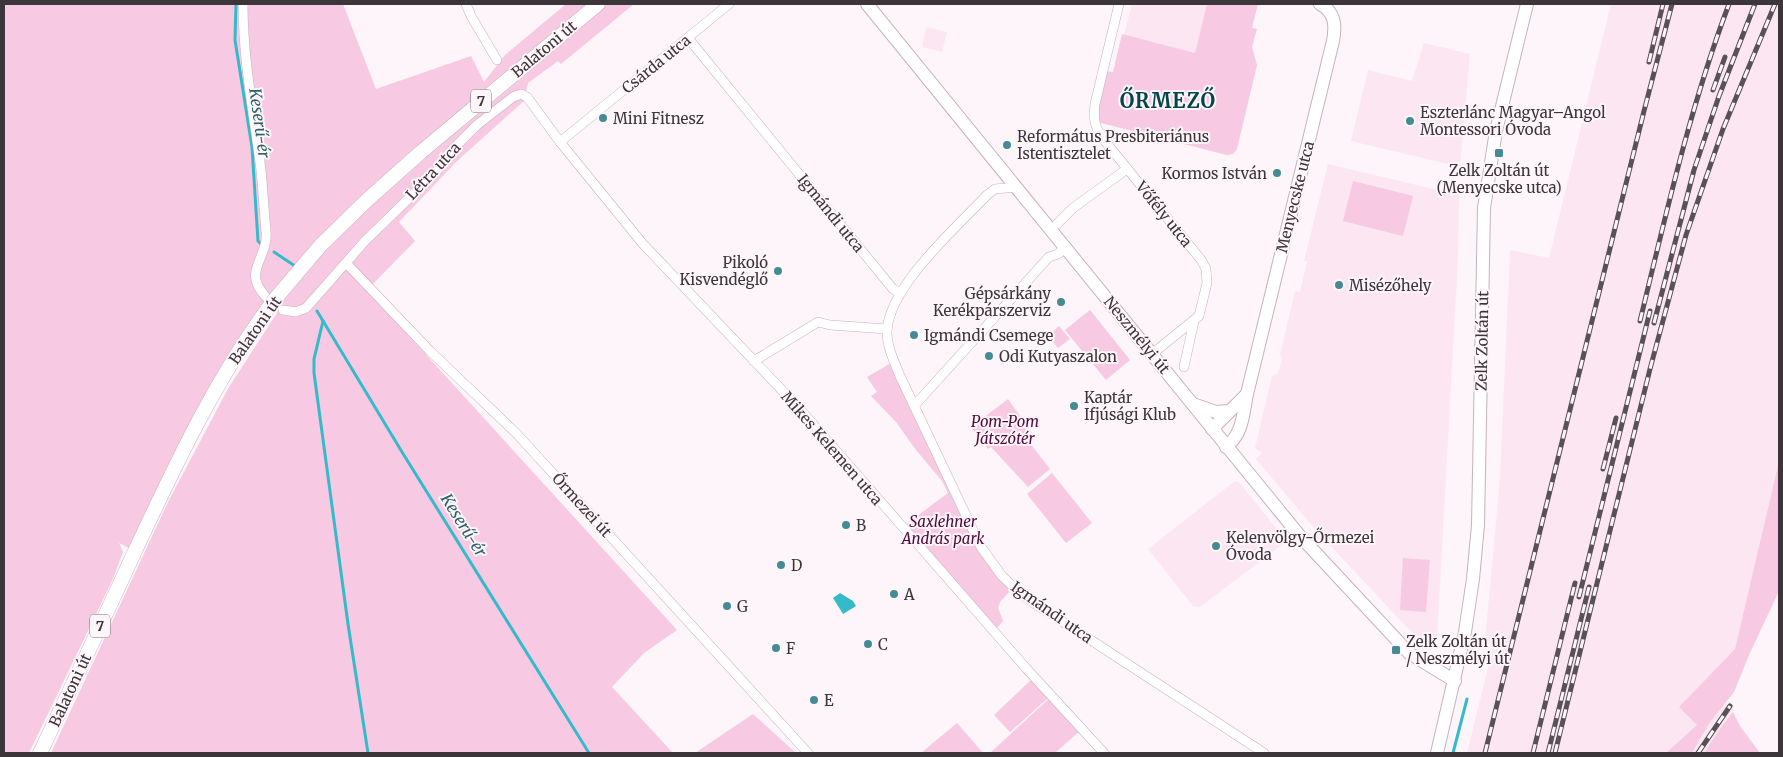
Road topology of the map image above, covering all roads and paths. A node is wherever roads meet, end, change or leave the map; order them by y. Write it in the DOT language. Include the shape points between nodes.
graph roads {
  1 [pos="244,4"];
  2 [pos="466,4"];
  3 [pos="598,4"];
  4 [pos="729,4"];
  5 [pos="867,4"];
  6 [pos="1119,4"];
  7 [pos="1320,4"];
  8 [pos="1527,4"];
  9 [pos="688,38"];
  10 [pos="497,60"];
  11 [pos="458,121"];
  12 [pos="467,135"];
  13 [pos="560,142"];
  14 [pos="1002,169"];
  15 [pos="1127,169"];
  16 [pos="1016,187"];
  17 [pos="994,190"];
  18 [pos="1057,224"];
  19 [pos="1065,248"];
  20 [pos="347,264"];
  21 [pos="900,293"];
  22 [pos="266,297"];
  23 [pos="284,310"];
  24 [pos="1194,320"];
  25 [pos="887,329"];
  26 [pos="1152,354"];
  27 [pos="754,361"];
  28 [pos="1184,367"];
  29 [pos="1247,394"];
  30 [pos="1191,403"];
  31 [pos="914,406"];
  32 [pos="1229,411"];
  33 [pos="1212,429"];
  34 [pos="1226,446"];
  35 [pos="1455,681"];
  36 [pos="40,753"];
  37 [pos="808,753"];
  38 [pos="1104,753"];
  39 [pos="1264,753"];
  40 [pos="1437,753"];
  1 -- 22 [label="street" via="243,36 267,238 255,280"];
  2 -- 10 [label="street"];
  3 -- 11 [label="main road, Balatoni út / 7"];
  4 -- 9 [label="street, Csárda utca"];
  5 -- 14 [label="street, Neszmélyi út"];
  6 -- 15 [label="street, Vőfély utca" via="1094,116 1096,129"];
  7 -- 29 [label="street, Menyecske utca" via="1333,16 1333,41"];
  8 -- 35 [label="street, Zelk Zoltán út" via="1496,131 1484,208 1478,525 1473,579"];
  9 -- 13 [label="street, Csárda utca"];
  9 -- 21 [label="street, Igmándi utca" via="887,282"];
  11 -- 12 [label="street"];
  11 -- 36 [label="main road, Balatoni út / 7, bridge" via="338,227 281,292 236,356 195,428"];
  12 -- 13 [label="street, Létra utca" via="521,94 527,97"];
  12 -- 20 [label="street, Létra utca" via="436,172 365,241"];
  13 -- 27 [label="street, Mikes Kelemen utca" via="643,244"];
  14 -- 16 [label="street, Neszmélyi út"];
  14 -- 17 [label="street"];
  15 -- 18 [label="street" via="1073,208"];
  15 -- 24 [label="street, Vőfély utca" via="1206,270 1206,292"];
  16 -- 17 [label="street"];
  16 -- 19 [label="street, Neszmélyi út"];
  17 -- 21 [label="street" via="914,273"];
  19 -- 26 [label="street, Neszmélyi út"];
  19 -- 31 [label="street" via="1049,257"];
  20 -- 23 [label="street, Létra utca" via="306,308 296,312"];
  20 -- 37 [label="street, Őrmezei út" via="430,351 516,433"];
  21 -- 25 [label="street, Igmándi utca"];
  24 -- 26 [label="street, Vőfély utca"];
  24 -- 28 [label="street"];
  25 -- 27 [label="street" via="818,322"];
  25 -- 31 [label="street, Igmándi utca" via="889,347"];
  26 -- 30 [label="street, Neszmélyi út"];
  27 -- 38 [label="street, Mikes Kelemen utca"];
  29 -- 32 [label="street"];
  29 -- 34 [label="street, Menyecske utca" via="1240,431"];
  30 -- 32 [label="street" via="1216,412"];
  30 -- 33 [label="street, Neszmélyi út"];
  31 -- 39 [label="street, Igmándi utca" via="981,547 1002,576 1034,603"];
  32 -- 33 [label="street"];
  33 -- 34 [label="street, Neszmélyi út"];
  34 -- 35 [label="street, Neszmélyi út" via="1299,535 1409,653"];
  35 -- 40 [label="street"];
}
